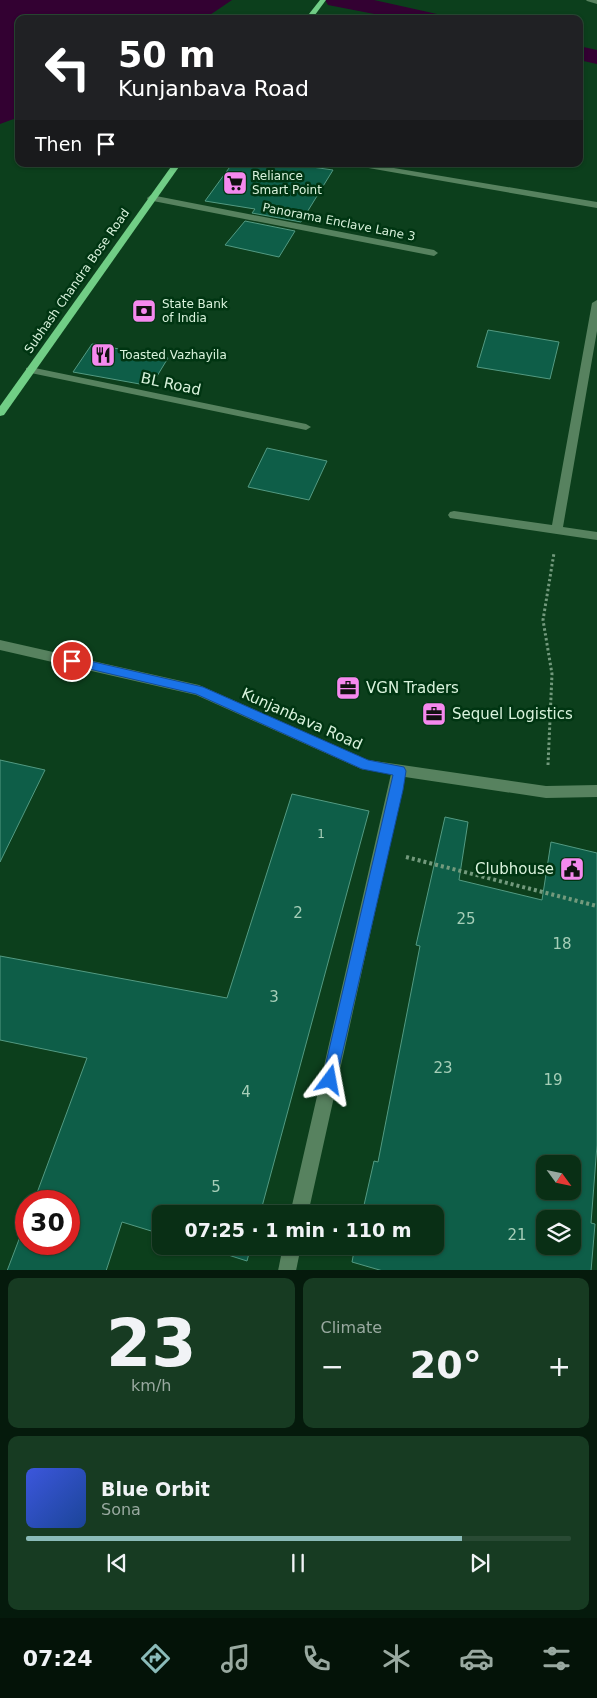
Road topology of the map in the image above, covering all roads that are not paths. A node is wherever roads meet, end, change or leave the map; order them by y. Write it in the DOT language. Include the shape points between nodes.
graph roads {
  1 [pos="589,0"];
  2 [pos="597,2"];
  3 [pos="320,3"];
  4 [pos="311,15"];
  5 [pos="175,167"];
  6 [pos="375,167"];
  7 [pos="151,198"];
  8 [pos="597,205"];
  9 [pos="434,253"];
  10 [pos="597,303"];
  11 [pos="30,370"];
  12 [pos="0,413"];
  13 [pos="306,427"];
  14 [pos="454,515"];
  15 [pos="557,531"];
  16 [pos="597,536"];
  17 [pos="0,645"];
  18 [pos="399,771"];
  19 [pos="597,791"];
  20 [pos="302,1205"];
  21 [pos="290,1255"];
  22 [pos="287,1270"];
  1 -- 2 [label="street"];
  3 -- 4 [label="main road"];
  5 -- 7 [label="main road, Subhash Chandra Bose Road"];
  6 -- 8 [label="street"];
  7 -- 9 [label="street, Panorama Enclave Lane 3"];
  7 -- 11 [label="main road, Subhash Chandra Bose Road"];
  10 -- 15 [label="street"];
  11 -- 12 [label="main road, Subhash Chandra Bose Road"];
  11 -- 13 [label="street, BL Road"];
  14 -- 15 [label="street"];
  15 -- 16 [label="street"];
  17 -- 18 [label="street, Kunjanbava Road" via="199,690 366,765"];
  18 -- 19 [label="street, Kunjanbava Road" via="546,792"];
  18 -- 20 [label="street"];
  21 -- 22 [label="street"];
}
